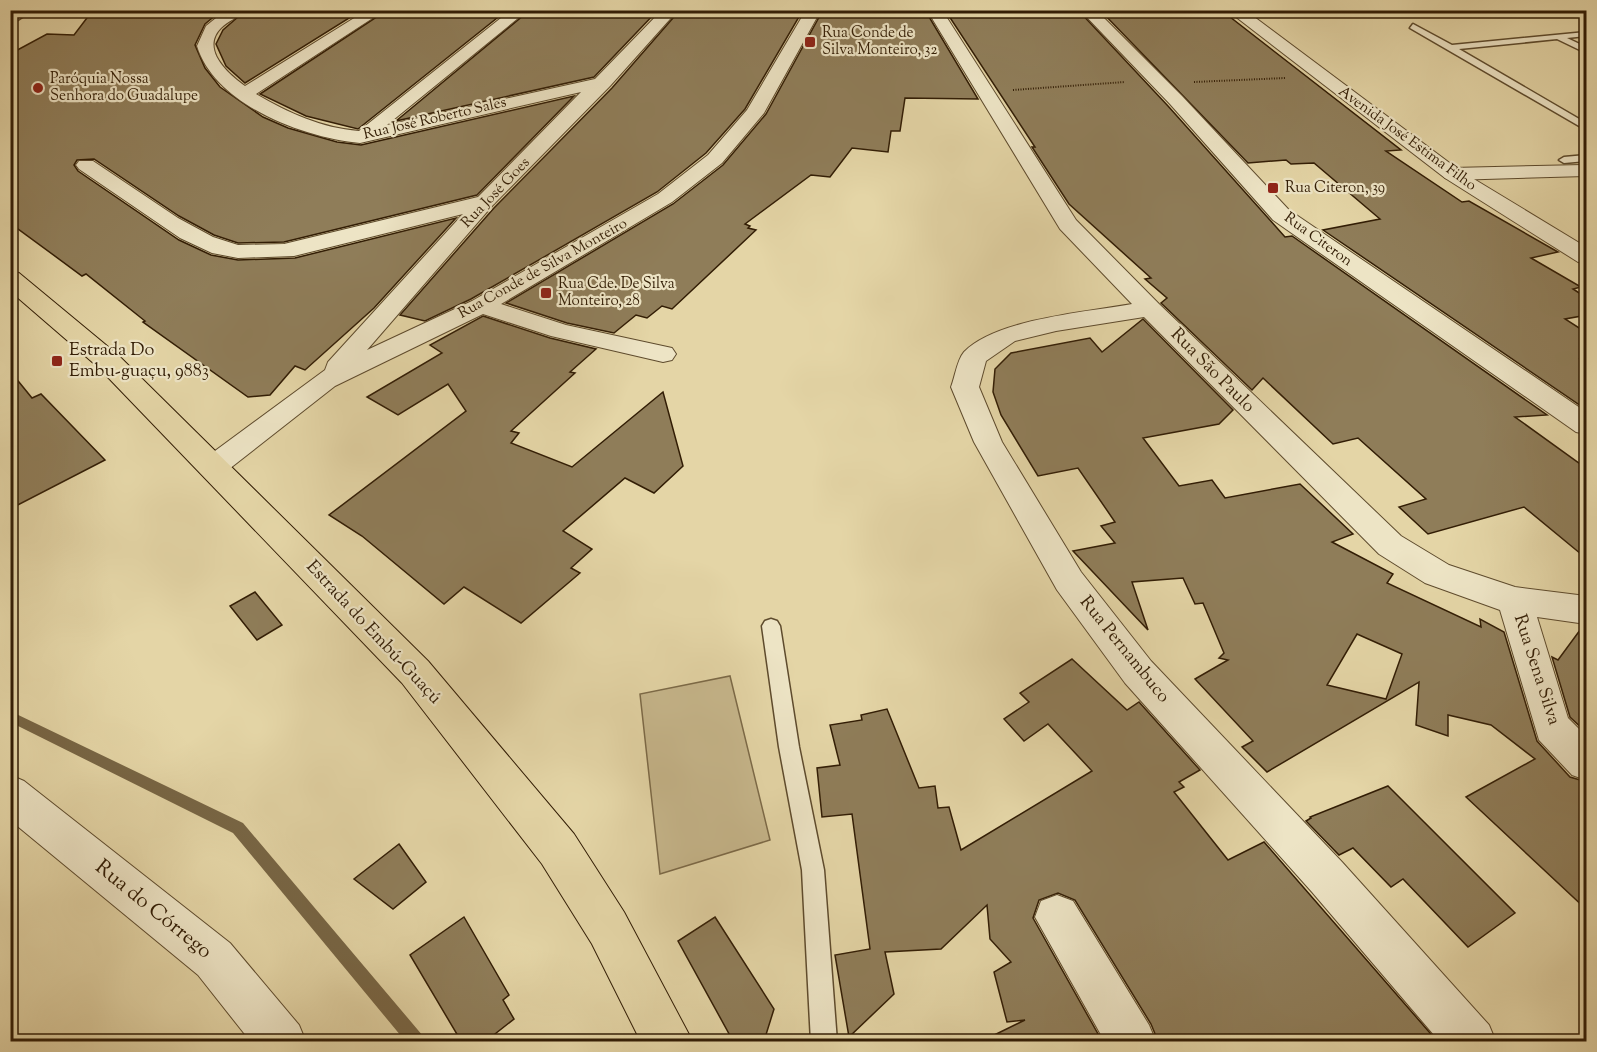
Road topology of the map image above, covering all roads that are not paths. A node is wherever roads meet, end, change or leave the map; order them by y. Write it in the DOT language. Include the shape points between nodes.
graph roads {
  1 [pos="29,10"];
  2 [pos="237,10"];
  3 [pos="378,10"];
  4 [pos="521,10"];
  5 [pos="671,10"];
  6 [pos="934,10"];
  7 [pos="1087,10"];
  8 [pos="1234,10"];
  9 [pos="815,12"];
  10 [pos="10,23"];
  11 [pos="1413,27"];
  12 [pos="1587,34"];
  13 [pos="1558,37"];
  14 [pos="1449,48"];
  15 [pos="1587,50"];
  16 [pos="604,82"];
  17 [pos="244,94"];
  18 [pos="1587,127"];
  19 [pos="360,137"];
  20 [pos="1563,160"];
  21 [pos="86,165"];
  22 [pos="1585,167"];
  23 [pos="1502,171"];
  24 [pos="1452,174"];
  25 [pos="485,202"];
  26 [pos="1587,257"];
  27 [pos="10,278"];
  28 [pos="481,306"];
  29 [pos="1149,309"];
  30 [pos="663,354"];
  31 [pos="326,380"];
  32 [pos="1587,425"];
  33 [pos="214,466"];
  34 [pos="1515,601"];
  35 [pos="1587,610"];
  36 [pos="771,626"];
  37 [pos="1587,762"];
  38 [pos="10,794"];
  39 [pos="1057,917"];
  40 [pos="661,1038"];
  41 [pos="282,1041"];
  42 [pos="824,1041"];
  43 [pos="1132,1041"];
  44 [pos="1472,1041"];
  1 -- 10 [label="lane"];
  2 -- 17 [label="street, Rua José Roberto Sales" via="210,30 206,47 208,62"];
  3 -- 17 [label="street"];
  4 -- 19 [label="street"];
  5 -- 16 [label="street, Rua José Goes"];
  6 -- 29 [label="street, Rua São Paulo" via="1068,224"];
  7 -- 32 [label="street, Rua Citeron" via="1281,214"];
  8 -- 24 [label="street, Avenida José Estima Filho"];
  9 -- 28 [label="street, Rua Conde de Silva Monteiro" via="755,113 715,159 665,198"];
  11 -- 14 [label="lane"];
  12 -- 13 [label="lane"];
  13 -- 14 [label="lane"];
  13 -- 15 [label="lane"];
  14 -- 18 [label="lane"];
  16 -- 19 [label="street, Rua José Roberto Sales"];
  16 -- 25 [label="street, Rua José Goes"];
  17 -- 19 [label="street, Rua José Roberto Sales" via="316,129"];
  20 -- 22 [label="lane"];
  20 -- 23 [label="street" via="1515,165"];
  21 -- 25 [label="street" via="181,228 218,248 242,253 294,249"];
  22 -- 23 [label="street" via="1540,175"];
  23 -- 24 [label="street"];
  24 -- 26 [label="street, Avenida José Estima Filho"];
  25 -- 31 [label="street, Rua José Goes"];
  27 -- 33 [label="main road, Estrada do Embú-Guaçú" via="108,361"];
  28 -- 30 [label="street" via="560,331"];
  28 -- 31 [label="street, Rua Conde de Silva Monteiro"];
  29 -- 34 [label="street, Rua São Paulo" via="1390,545 1437,574"];
  29 -- 44 [label="street, Rua Pernambuco" via="1006,336 974,357 965,387 987,442 1069,581 1138,672"];
  31 -- 33 [label="street, Rua Conde de Silva Monteiro"];
  33 -- 40 [label="main road, Estrada do Embú-Guaçú" via="415,672 558,849 608,928"];
  34 -- 35 [label="street, Rua São Paulo"];
  34 -- 37 [label="street, Rua Sena Silva" via="1552,728"];
  36 -- 42 [label="lane" via="813,870"];
  38 -- 41 [label="street, Rua do Córrego" via="214,959"];
  39 -- 43 [label="street"];
}
